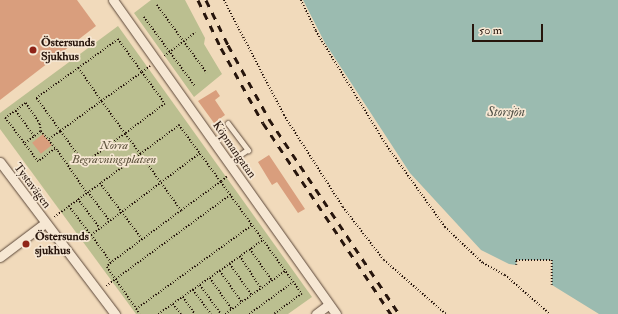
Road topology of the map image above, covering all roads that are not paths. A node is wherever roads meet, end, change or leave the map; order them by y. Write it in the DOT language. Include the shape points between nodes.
graph roads {
  1 [pos="113,0"];
  2 [pos="228,123"];
  3 [pos="0,162"];
  4 [pos="229,163"];
  5 [pos="45,223"];
  6 [pos="0,258"];
  7 [pos="328,305"];
  8 [pos="115,314"];
  9 [pos="316,314"];
  10 [pos="336,314"];
  1 -- 4 [label="street, Köpmangatan"];
  2 -- 4 [label="lane" via="248,150"];
  3 -- 5 [label="street, Tystavägen"];
  4 -- 7 [label="street, Köpmangatan"];
  5 -- 6 [label="street"];
  5 -- 8 [label="street, Tystavägen"];
  7 -- 9 [label="street"];
  7 -- 10 [label="street, Köpmangatan"];
}
